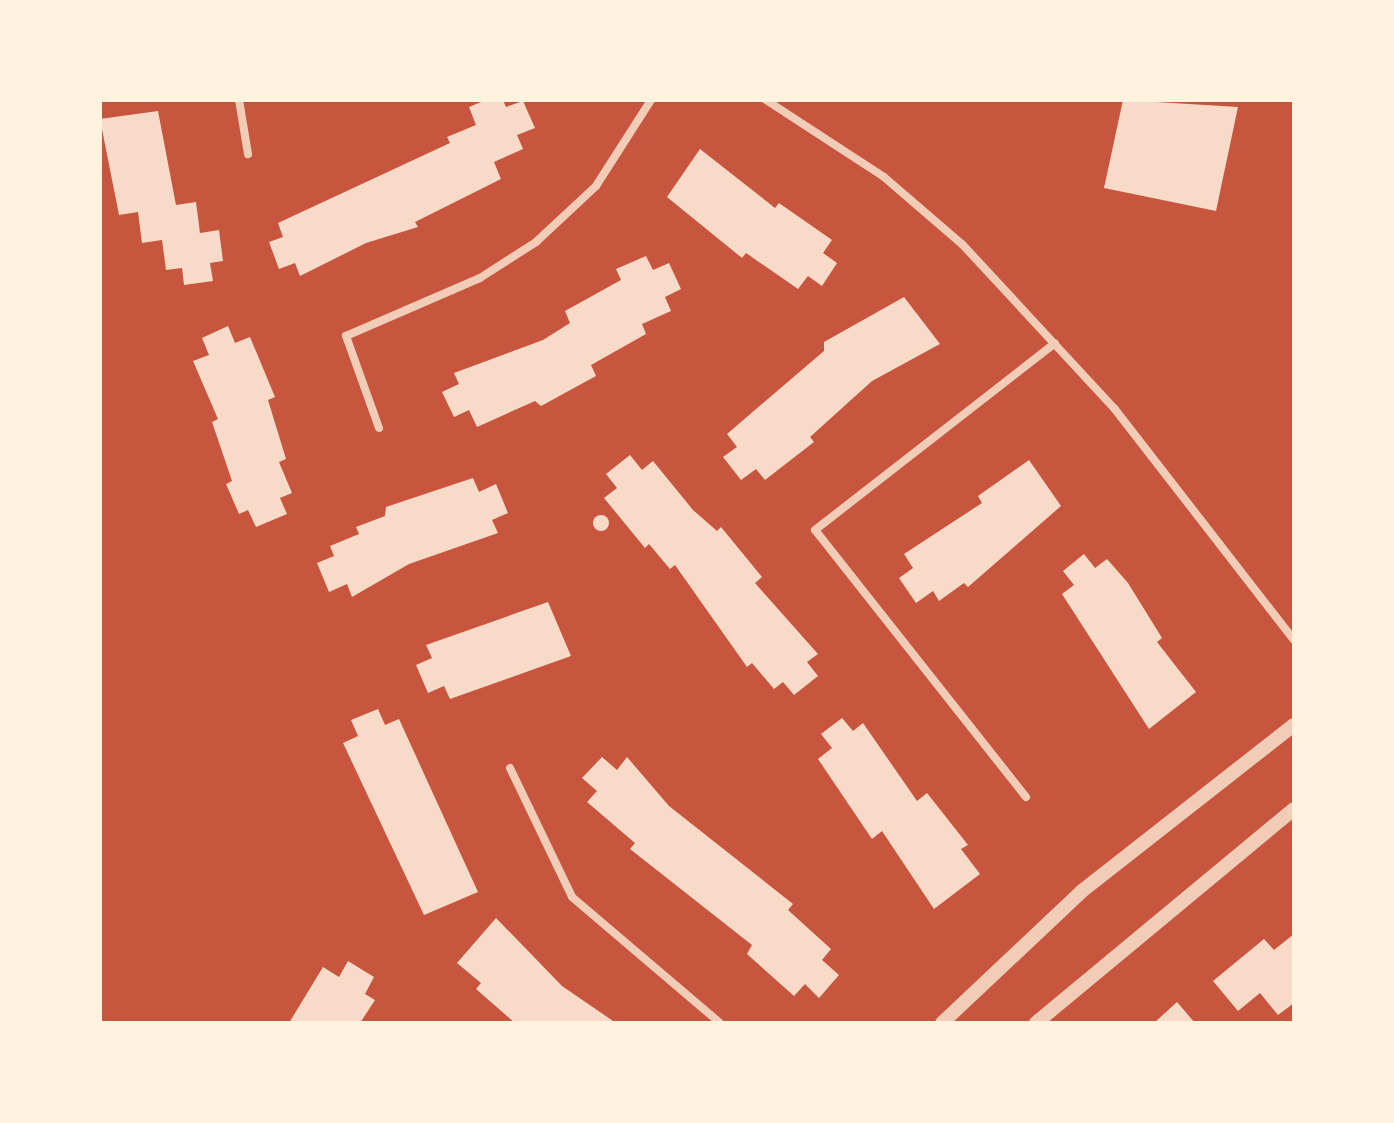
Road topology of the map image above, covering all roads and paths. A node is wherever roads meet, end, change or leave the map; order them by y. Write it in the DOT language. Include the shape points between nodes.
graph roads {
  1 [pos="239,100"];
  2 [pos="651,100"];
  3 [pos="766,100"];
  4 [pos="248,154"];
  5 [pos="1055,343"];
  6 [pos="379,428"];
  7 [pos="1294,640"];
  8 [pos="1294,725"];
  9 [pos="510,768"];
  10 [pos="1026,797"];
  11 [pos="1294,809"];
  12 [pos="720,1023"];
  13 [pos="942,1023"];
  14 [pos="1036,1023"];
  1 -- 4 [label="street"];
  2 -- 6 [label="street" via="596,186 536,242 480,278 346,336"];
  3 -- 5 [label="street" via="884,177 962,244"];
  5 -- 7 [label="street" via="1187,498"];
  5 -- 10 [label="street" via="815,530"];
  8 -- 13 [label="street" via="1082,891"];
  9 -- 12 [label="street" via="572,897"];
  11 -- 14 [label="street"];
}
